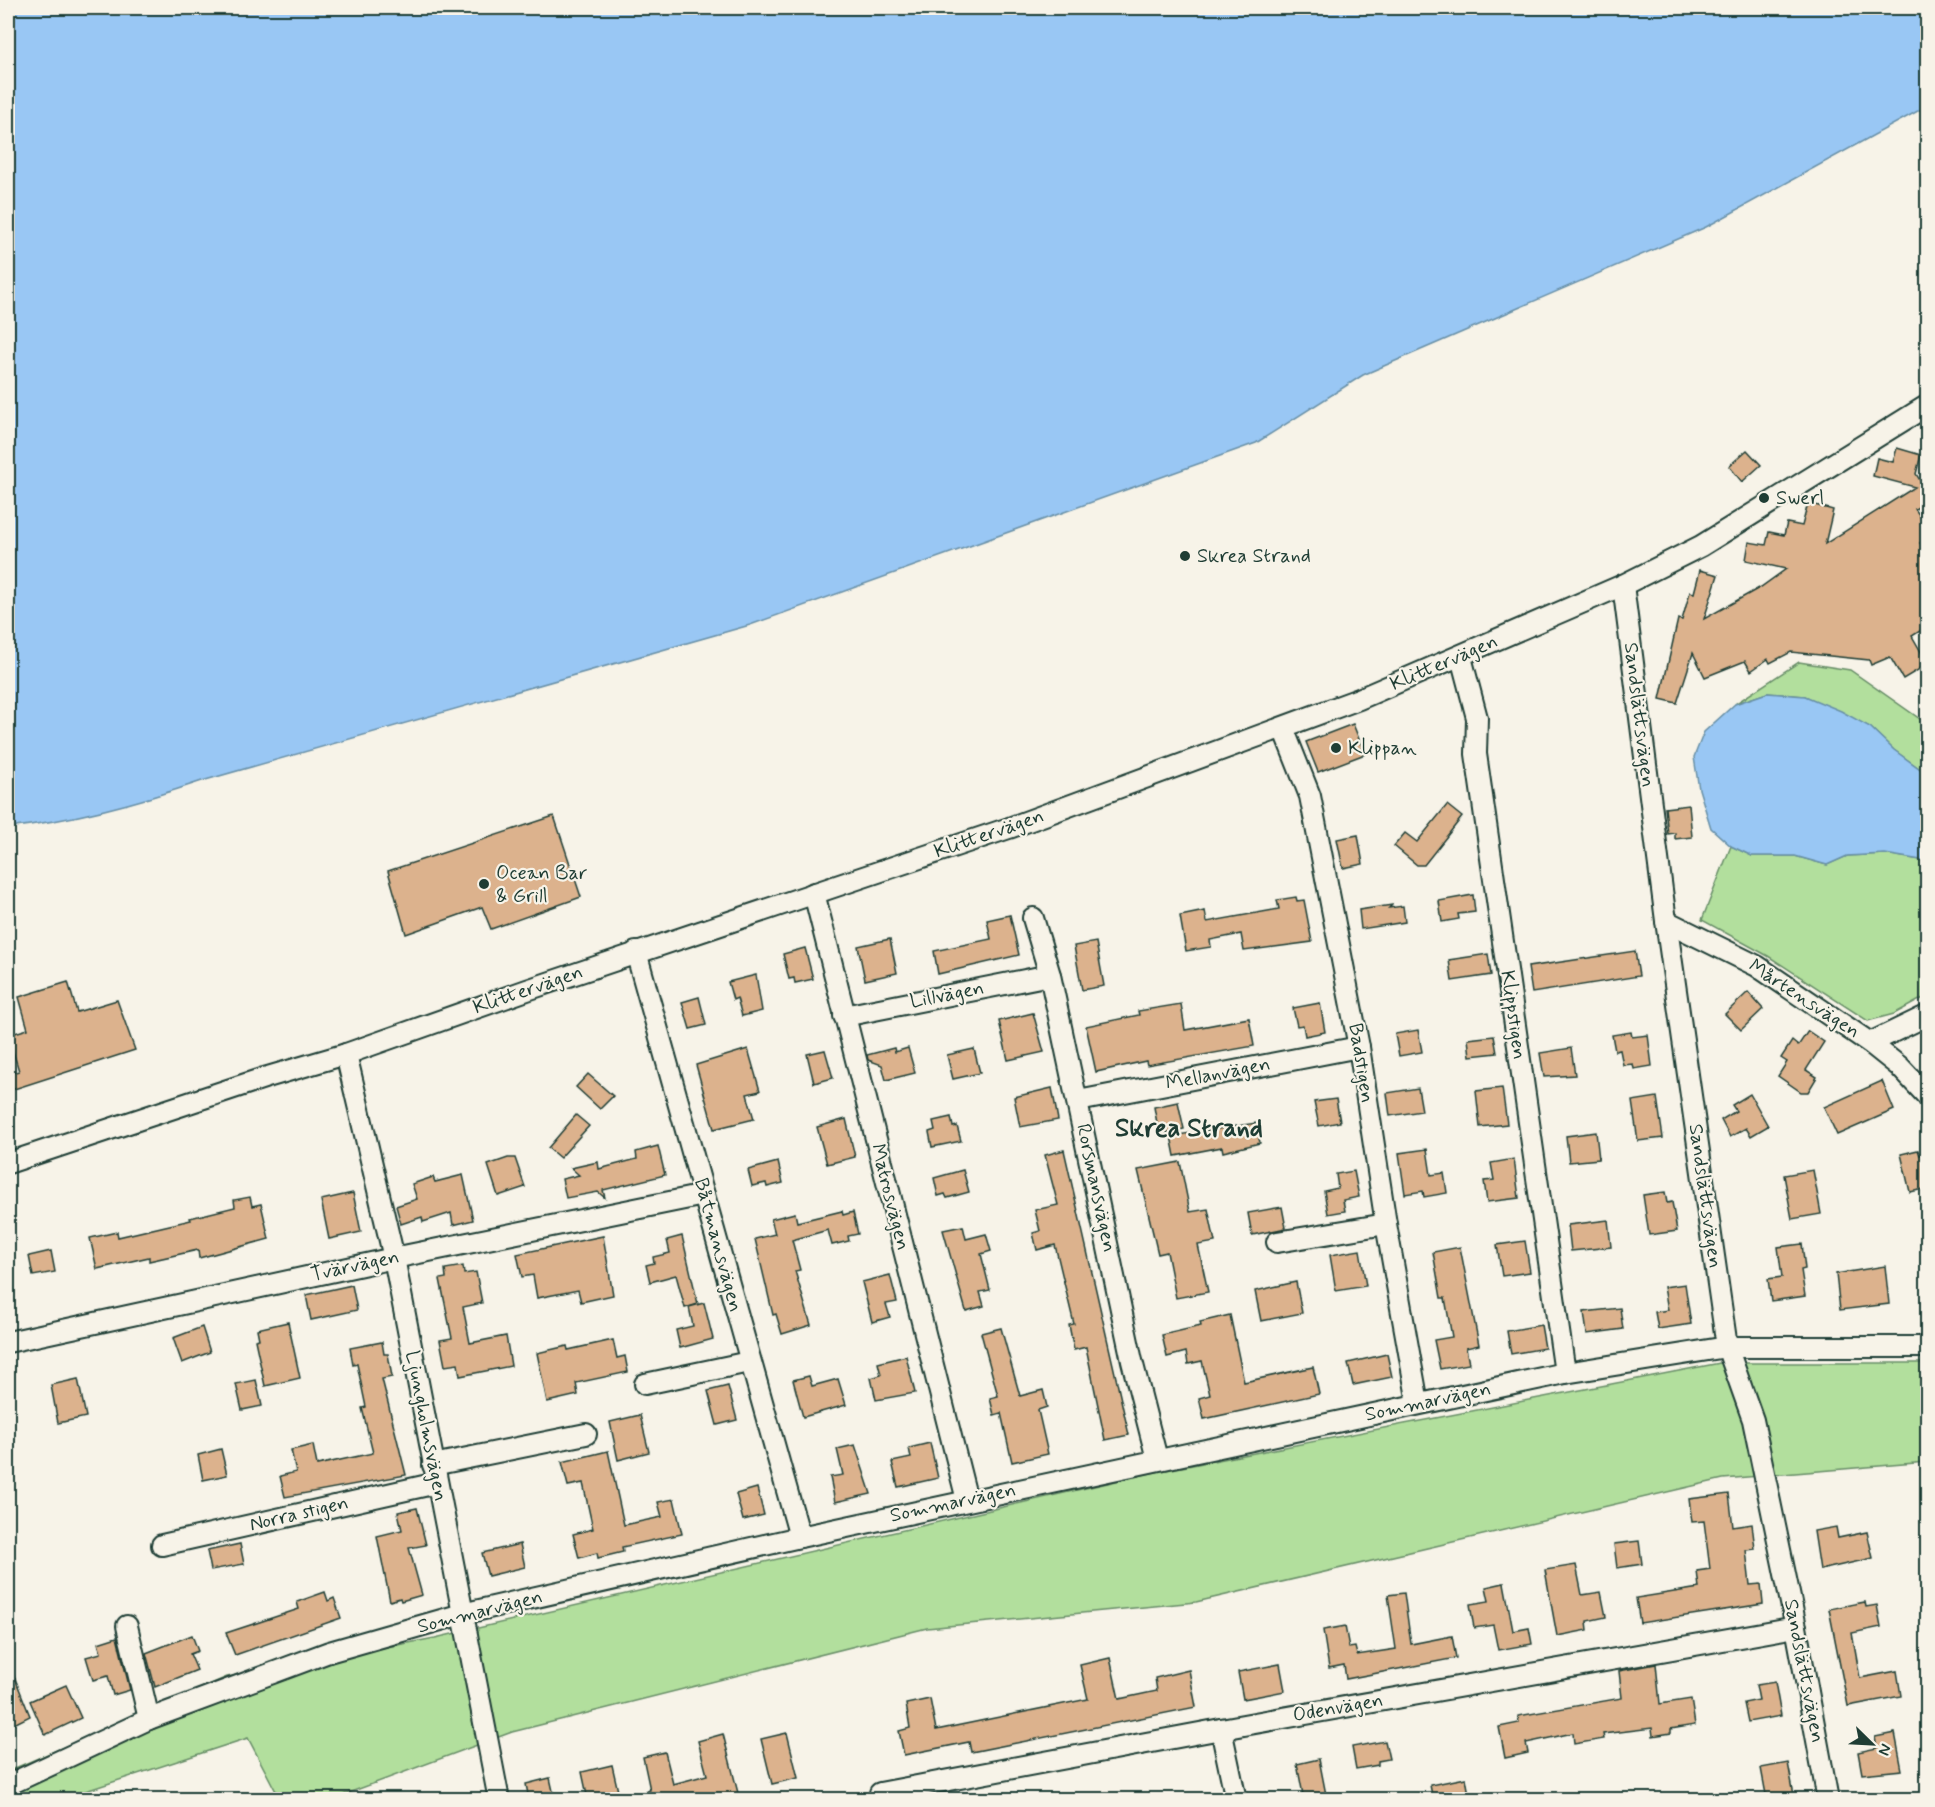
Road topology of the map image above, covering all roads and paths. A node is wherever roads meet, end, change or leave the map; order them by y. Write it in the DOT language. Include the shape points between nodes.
graph roads {
  1 [pos="1928,405"];
  2 [pos="1623,585"];
  3 [pos="1461,657"];
  4 [pos="1283,728"];
  5 [pos="814,893"];
  6 [pos="1033,918"];
  7 [pos="1666,921"];
  8 [pos="636,952"];
  9 [pos="1050,975"];
  10 [pos="1928,1015"];
  11 [pos="844,1016"];
  12 [pos="1870,1043"];
  13 [pos="1359,1047"];
  14 [pos="346,1054"];
  15 [pos="1928,1098"];
  16 [pos="1078,1101"];
  17 [pos="8,1163"];
  18 [pos="704,1194"];
  19 [pos="1386,1224"];
  20 [pos="1277,1242"];
  21 [pos="394,1257"];
  22 [pos="8,1342"];
  23 [pos="1727,1347"];
  24 [pos="1928,1347"];
  25 [pos="749,1362"];
  26 [pos="1565,1373"];
  27 [pos="645,1384"];
  28 [pos="1418,1403"];
  29 [pos="586,1434"];
  30 [pos="1157,1459"];
  31 [pos="435,1474"];
  32 [pos="967,1500"];
  33 [pos="801,1537"];
  34 [pos="162,1545"];
  35 [pos="462,1614"];
  36 [pos="128,1626"];
  37 [pos="1796,1627"];
  38 [pos="149,1719"];
  39 [pos="1221,1729"];
  40 [pos="8,1785"];
  41 [pos="880,1792"];
  42 [pos="499,1800"];
  43 [pos="1236,1800"];
  44 [pos="1828,1800"];
  1 -- 2 [label="street, Klittervägen" via="1752,516"];
  2 -- 3 [label="street, Klittervägen"];
  2 -- 7 [label="street, Sandslättsvägen"];
  3 -- 4 [label="street, Klittervägen"];
  3 -- 26 [label="street, Klippstigen" via="1477,718 1476,754"];
  4 -- 5 [label="street, Klittervägen" via="1009,828"];
  4 -- 13 [label="street, Badstigen" via="1310,796"];
  5 -- 8 [label="street, Klittervägen"];
  5 -- 11 [label="street, Matrosvägen"];
  6 -- 9 [label="street, Rorsmansvägen"];
  7 -- 12 [label="street, Mårtensvägen" via="1757,966"];
  7 -- 23 [label="street, Sandslättsvägen"];
  8 -- 14 [label="street, Klittervägen"];
  8 -- 18 [label="street, Båtmansvägen"];
  9 -- 11 [label="street, Lillvägen"];
  9 -- 16 [label="street, Rorsmansvägen"];
  10 -- 12 [label="street"];
  11 -- 32 [label="street, Matrosvägen"];
  12 -- 15 [label="street, Mårtensvägen" via="1900,1067"];
  13 -- 16 [label="street, Mellanvägen"];
  13 -- 19 [label="street, Badstigen"];
  14 -- 17 [label="street, Klittervägen"];
  14 -- 21 [label="street, Ljungholmsvägen"];
  16 -- 30 [label="street, Rorsmansvägen" via="1132,1360"];
  18 -- 21 [label="street, Tvärvägen"];
  18 -- 25 [label="street, Båtmansvägen"];
  19 -- 20 [label="street"];
  19 -- 28 [label="street, Badstigen"];
  21 -- 22 [label="street, Tvärvägen"];
  21 -- 31 [label="street, Ljungholmsvägen"];
  23 -- 24 [label="street, Sommarvägen"];
  23 -- 26 [label="street, Sommarvägen"];
  23 -- 37 [label="street, Sandslättsvägen" via="1753,1420"];
  25 -- 27 [label="street"];
  25 -- 33 [label="street, Båtmansvägen"];
  26 -- 28 [label="street, Sommarvägen"];
  28 -- 30 [label="street, Sommarvägen"];
  29 -- 31 [label="street, Norra stigen"];
  30 -- 32 [label="street, Sommarvägen"];
  31 -- 34 [label="street, Norra stigen"];
  31 -- 35 [label="street, Ljungholmsvägen"];
  32 -- 33 [label="street, Sommarvägen"];
  33 -- 35 [label="street, Sommarvägen"];
  35 -- 38 [label="street, Sommarvägen" via="329,1652"];
  35 -- 42 [label="street, Ljungholmsvägen"];
  36 -- 38 [label="street"];
  37 -- 39 [label="street, Odenvägen"];
  37 -- 44 [label="street, Sandslättsvägen"];
  38 -- 40 [label="street, Sommarvägen"];
  39 -- 41 [label="street, Odenvägen"];
  39 -- 43 [label="street"];
}
